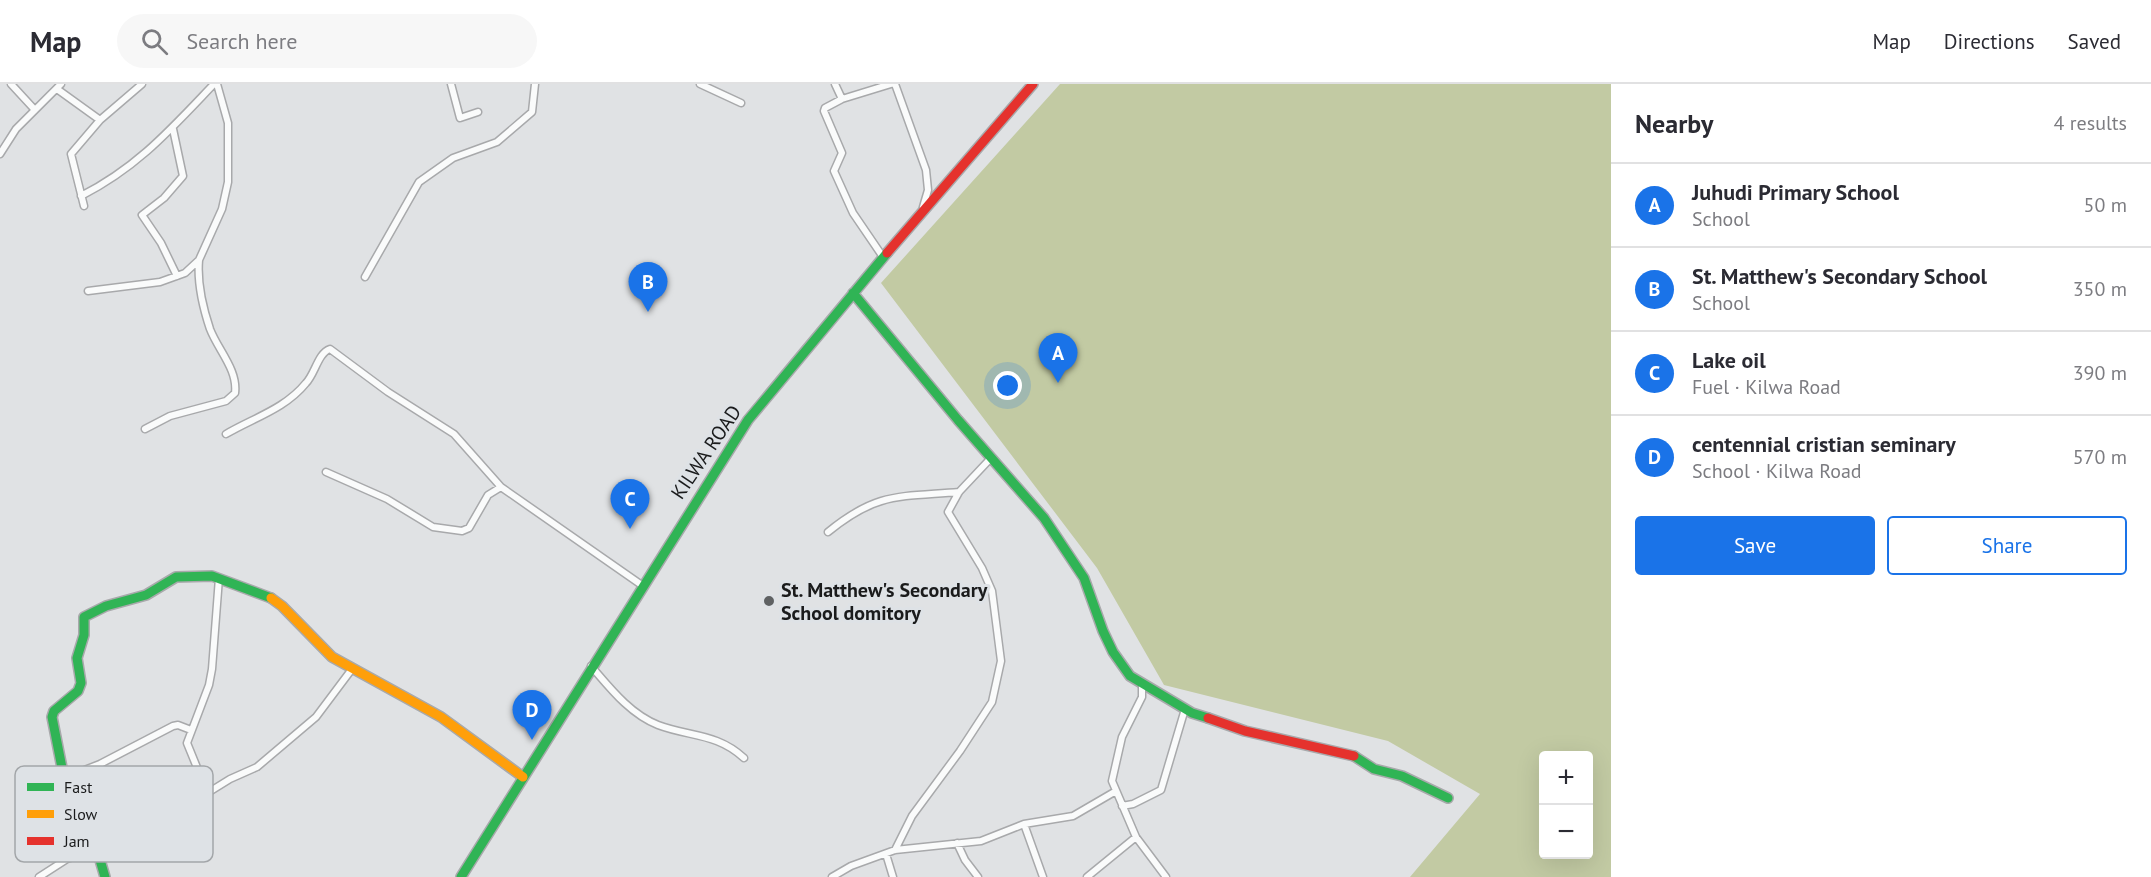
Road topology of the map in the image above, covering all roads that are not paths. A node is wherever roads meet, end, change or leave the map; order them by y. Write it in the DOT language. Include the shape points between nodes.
graph roads {
  1 [pos="11,84"];
  2 [pos="142,84"];
  3 [pos="216,84"];
  4 [pos="451,84"];
  5 [pos="535,84"];
  6 [pos="700,84"];
  7 [pos="835,84"];
  8 [pos="893,84"];
  9 [pos="1033,84"];
  10 [pos="59,86"];
  11 [pos="842,99"];
  12 [pos="741,103"];
  13 [pos="35,110"];
  14 [pos="478,112"];
  15 [pos="100,120"];
  16 [pos="172,129"];
  17 [pos="0,154"];
  18 [pos="81,196"];
  19 [pos="84,206"];
  20 [pos="920,216"];
  21 [pos="883,257"];
  22 [pos="199,260"];
  23 [pos="177,276"];
  24 [pos="365,277"];
  25 [pos="88,291"];
  26 [pos="853,293"];
  27 [pos="146,429"];
  28 [pos="226,434"];
  29 [pos="991,458"];
  30 [pos="326,472"];
  31 [pos="501,486"];
  32 [pos="959,492"];
  33 [pos="828,532"];
  34 [pos="219,578"];
  35 [pos="643,586"];
  36 [pos="591,666"];
  37 [pos="352,669"];
  38 [pos="1142,685"];
  39 [pos="1185,708"];
  40 [pos="191,730"];
  41 [pos="744,758"];
  42 [pos="62,766"];
  43 [pos="95,766"];
  44 [pos="195,766"];
  45 [pos="523,777"];
  46 [pos="213,789"];
  47 [pos="1116,791"];
  48 [pos="1448,798"];
  49 [pos="1122,806"];
  50 [pos="1024,824"];
  51 [pos="1136,837"];
  52 [pos="957,843"];
  53 [pos="895,850"];
  54 [pos="886,854"];
  55 [pos="64,862"];
  56 [pos="100,862"];
  57 [pos="39,877"];
  58 [pos="105,877"];
  59 [pos="461,877"];
  60 [pos="832,877"];
  61 [pos="893,877"];
  62 [pos="978,877"];
  63 [pos="1043,877"];
  64 [pos="1088,877"];
  65 [pos="1166,877"];
  1 -- 13 [label="street"];
  2 -- 15 [label="street"];
  3 -- 16 [label="street"];
  3 -- 22 [label="street" via="228,123 228,182 222,209"];
  4 -- 14 [label="street" via="460,118"];
  5 -- 24 [label="street" via="533,111 497,142 453,158 418,182"];
  6 -- 12 [label="street"];
  7 -- 11 [label="street"];
  8 -- 11 [label="street"];
  8 -- 20 [label="street" via="927,177 928,190"];
  9 -- 20 [label="main road, KILWA ROAD"];
  10 -- 13 [label="street"];
  10 -- 15 [label="street"];
  11 -- 21 [label="street" via="824,111 842,153 834,171 853,213"];
  13 -- 17 [label="street" via="16,129"];
  15 -- 18 [label="street" via="72,150"];
  16 -- 18 [label="street" via="122,173"];
  16 -- 23 [label="street" via="183,176 142,215"];
  18 -- 19 [label="street"];
  20 -- 21 [label="main road, KILWA ROAD"];
  21 -- 26 [label="main road, KILWA ROAD"];
  22 -- 23 [label="street"];
  22 -- 27 [label="street" via="198,279 210,329 233,376 235,393 226,401 171,416"];
  23 -- 25 [label="street" via="140,287"];
  26 -- 29 [label="main road"];
  26 -- 35 [label="main road, KILWA ROAD" via="748,420"];
  28 -- 31 [label="street" via="260,419 296,393 329,349 463,441"];
  29 -- 32 [label="street"];
  29 -- 38 [label="main road" via="1044,518 1066,550 1088,586 1113,652 1125,671"];
  30 -- 31 [label="street" via="387,499 433,527 452,531 468,528 488,495"];
  31 -- 35 [label="street"];
  32 -- 33 [label="street" via="880,499 851,513"];
  32 -- 53 [label="street" via="948,512 992,591 1000,661 997,682 992,702 912,816"];
  34 -- 37 [label="main road" via="266,595 332,657"];
  34 -- 40 [label="street" via="212,669"];
  34 -- 42 [label="main road" via="169,579 146,595 106,606 82,619 84,635 77,664 81,683 52,717"];
  35 -- 36 [label="main road, KILWA ROAD"];
  36 -- 41 [label="street" via="640,715 669,729 726,743"];
  36 -- 45 [label="main road, KILWA ROAD"];
  37 -- 45 [label="main road" via="441,717"];
  37 -- 46 [label="street" via="299,734 257,767"];
  38 -- 39 [label="main road"];
  38 -- 47 [label="street" via="1140,705 1122,737 1112,772"];
  39 -- 48 [label="main road" via="1245,731 1355,756 1374,769 1402,776"];
  39 -- 49 [label="street" via="1160,792"];
  40 -- 43 [label="street" via="173,726"];
  40 -- 44 [label="street" via="187,749"];
  45 -- 59 [label="main road, KILWA ROAD"];
  47 -- 49 [label="street"];
  47 -- 50 [label="street" via="1079,814"];
  49 -- 51 [label="street"];
  50 -- 52 [label="street" via="981,841"];
  50 -- 63 [label="street"];
  51 -- 64 [label="street"];
  51 -- 65 [label="street"];
  52 -- 53 [label="street"];
  52 -- 62 [label="street"];
  53 -- 54 [label="street"];
  54 -- 60 [label="street"];
  54 -- 61 [label="street"];
  55 -- 57 [label="street"];
  56 -- 58 [label="main road"];
}
